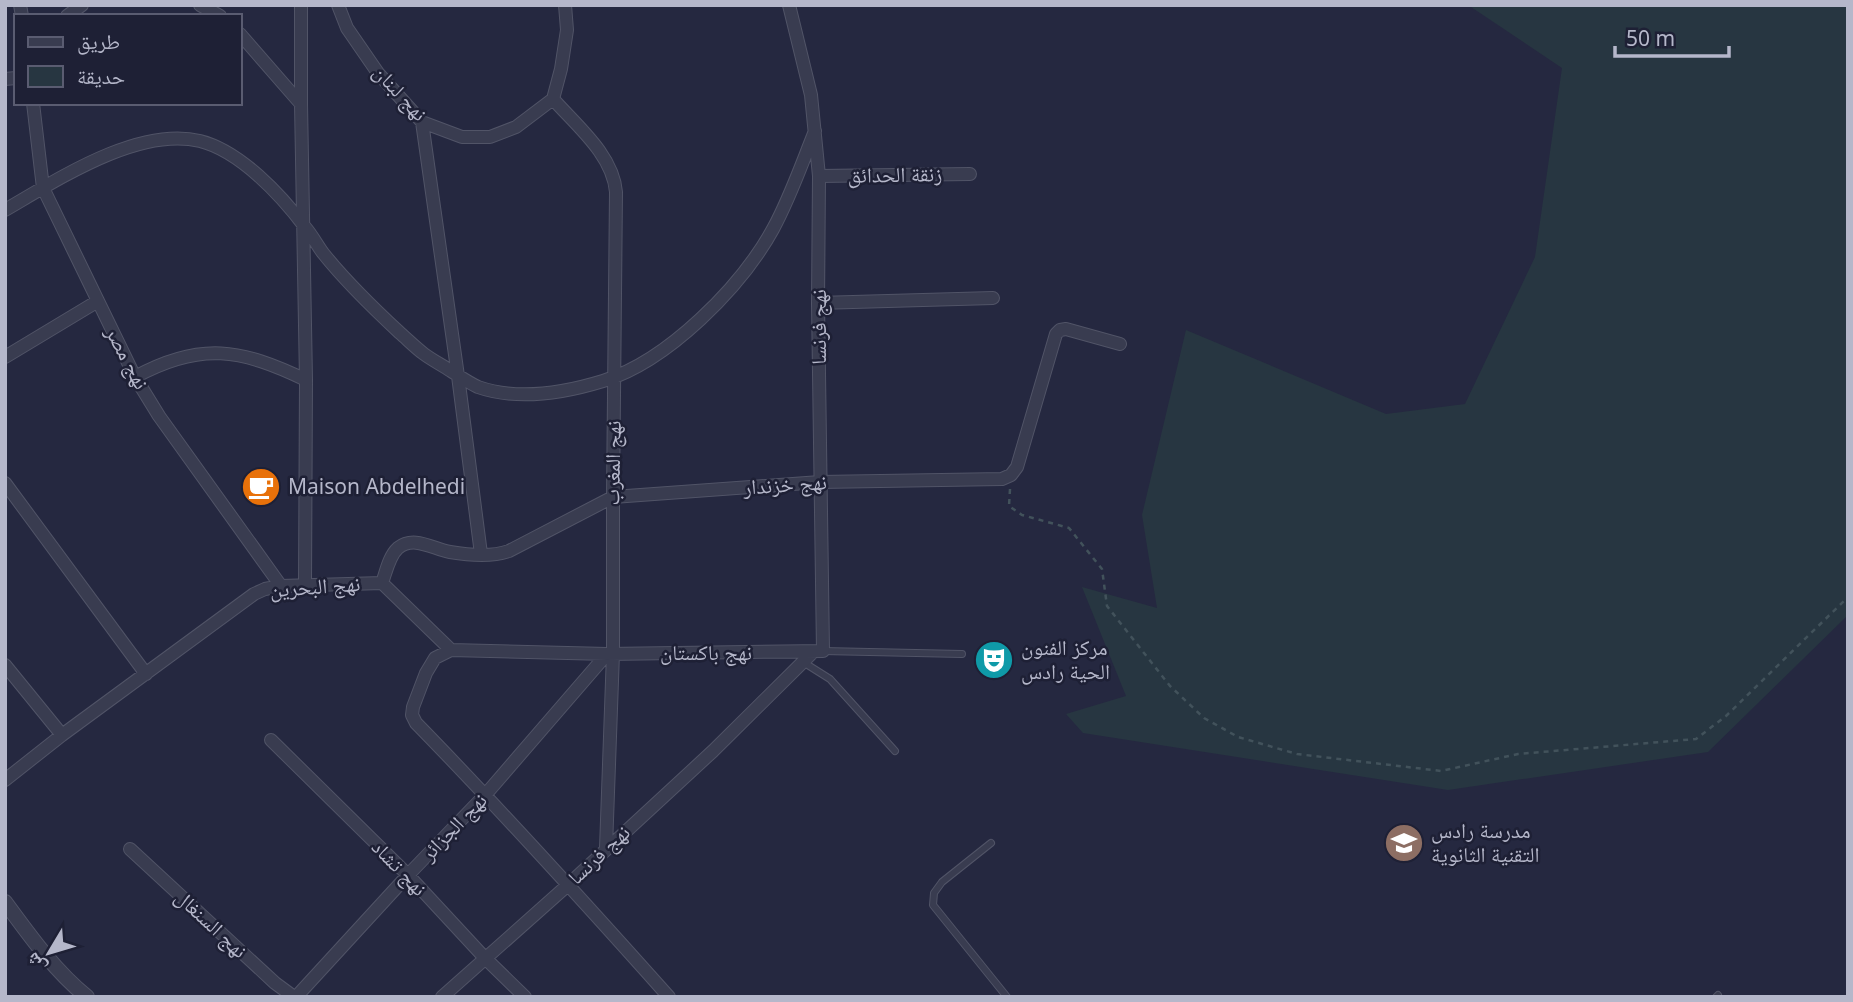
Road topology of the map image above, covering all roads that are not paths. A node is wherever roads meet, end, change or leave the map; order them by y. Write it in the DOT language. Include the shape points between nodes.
graph roads {
  1 [pos="201,5"];
  2 [pos="301,5"];
  3 [pos="338,5"];
  4 [pos="565,5"];
  5 [pos="789,5"];
  6 [pos="217,14"];
  7 [pos="242,36"];
  8 [pos="553,99"];
  9 [pos="300,104"];
  10 [pos="33,105"];
  11 [pos="422,122"];
  12 [pos="815,131"];
  13 [pos="970,174"];
  14 [pos="819,176"];
  15 [pos="43,188"];
  16 [pos="5,210"];
  17 [pos="304,225"];
  18 [pos="993,298"];
  19 [pos="98,301"];
  20 [pos="818,303"];
  21 [pos="1120,344"];
  22 [pos="5,357"];
  23 [pos="458,376"];
  24 [pos="135,377"];
  25 [pos="614,378"];
  26 [pos="306,380"];
  27 [pos="820,482"];
  28 [pos="5,483"];
  29 [pos="613,497"];
  30 [pos="481,554"];
  31 [pos="382,583"];
  32 [pos="306,585"];
  33 [pos="281,586"];
  34 [pos="451,650"];
  35 [pos="818,651"];
  36 [pos="610,653"];
  37 [pos="961,654"];
  38 [pos="803,663"];
  39 [pos="5,665"];
  40 [pos="146,674"];
  41 [pos="62,735"];
  42 [pos="271,740"];
  43 [pos="895,751"];
  44 [pos="5,780"];
  45 [pos="486,794"];
  46 [pos="991,843"];
  47 [pos="606,848"];
  48 [pos="130,849"];
  49 [pos="408,876"];
  50 [pos="569,884"];
  51 [pos="5,902"];
  52 [pos="484,957"];
  53 [pos="87,997"];
  54 [pos="295,997"];
  55 [pos="442,997"];
  56 [pos="525,997"];
  57 [pos="669,997"];
  58 [pos="1007,997"];
  1 -- 6 [label="street"];
  2 -- 9 [label="street"];
  3 -- 11 [label="street, نهج لبنان" via="378,73"];
  4 -- 8 [label="street" via="567,30"];
  5 -- 12 [label="street, نهج فرنسا"];
  7 -- 9 [label="street"];
  8 -- 11 [label="street, نهج لبنان" via="516,127 490,137 462,137"];
  8 -- 25 [label="street, نهج المغرب" via="597,148 615,178"];
  9 -- 17 [label="street"];
  10 -- 15 [label="street, نهج مصر"];
  11 -- 23 [label="street"];
  12 -- 14 [label="street, نهج فرنسا"];
  12 -- 25 [label="street" via="774,228 748,268 675,341"];
  13 -- 14 [label="street, زنقة الحدائق"];
  14 -- 20 [label="street, نهج فرنسا"];
  15 -- 16 [label="street"];
  15 -- 17 [label="street" via="86,164 155,139 201,141 248,167"];
  15 -- 19 [label="street, نهج مصر"];
  17 -- 23 [label="street" via="378,313 424,354"];
  17 -- 26 [label="street"];
  18 -- 20 [label="street"];
  19 -- 22 [label="street"];
  19 -- 24 [label="street, نهج مصر"];
  20 -- 27 [label="street, نهج فرنسا"];
  21 -- 27 [label="street, نهج خزندار" via="1066,329 1056,334 1011,475 1002,479"];
  23 -- 25 [label="street" via="478,387 527,394 559,392"];
  23 -- 30 [label="street"];
  24 -- 26 [label="street" via="178,357 211,352 250,358"];
  24 -- 33 [label="street, نهج مصر"];
  25 -- 29 [label="street, نهج المغرب"];
  26 -- 32 [label="street"];
  27 -- 29 [label="street, نهج خزندار"];
  27 -- 35 [label="street, نهج فرنسا"];
  28 -- 40 [label="street"];
  29 -- 30 [label="street, نهج خزندار" via="509,551"];
  29 -- 36 [label="street, نهج المغرب"];
  30 -- 31 [label="street, نهج خزندار" via="409,543 397,549"];
  31 -- 32 [label="street, نهج البحرين"];
  31 -- 34 [label="street, نهج البحرين"];
  32 -- 33 [label="street, نهج البحرين"];
  33 -- 40 [label="street, نهج البحرين" via="254,594"];
  34 -- 36 [label="street, نهج باكستان"];
  34 -- 45 [label="street" via="435,657 412,715"];
  35 -- 36 [label="street, نهج باكستان"];
  35 -- 37 [label="lane, نهج باكستان"];
  35 -- 38 [label="street, نهج فرنسا"];
  36 -- 45 [label="street, نهج الجزائر"];
  36 -- 47 [label="street, نهج المغرب"];
  38 -- 43 [label="lane" via="831,679"];
  38 -- 47 [label="street, نهج فرنسا"];
  39 -- 41 [label="street"];
  40 -- 41 [label="street, نهج البحرين"];
  41 -- 44 [label="street, نهج البحرين"];
  42 -- 49 [label="street, نهج تشاد"];
  45 -- 49 [label="street, نهج الجزائر"];
  45 -- 50 [label="street"];
  46 -- 58 [label="lane" via="942,882 933,905"];
  47 -- 50 [label="street, نهج فرنسا"];
  48 -- 54 [label="street, نهج السنغال"];
  49 -- 52 [label="street, نهج تشاد"];
  49 -- 54 [label="street, نهج الجزائر"];
  50 -- 52 [label="street, نهج فرنسا"];
  50 -- 57 [label="street"];
  51 -- 53 [label="street" via="46,957"];
  52 -- 55 [label="street, نهج فرنسا"];
  52 -- 56 [label="street, نهج تشاد"];
}
